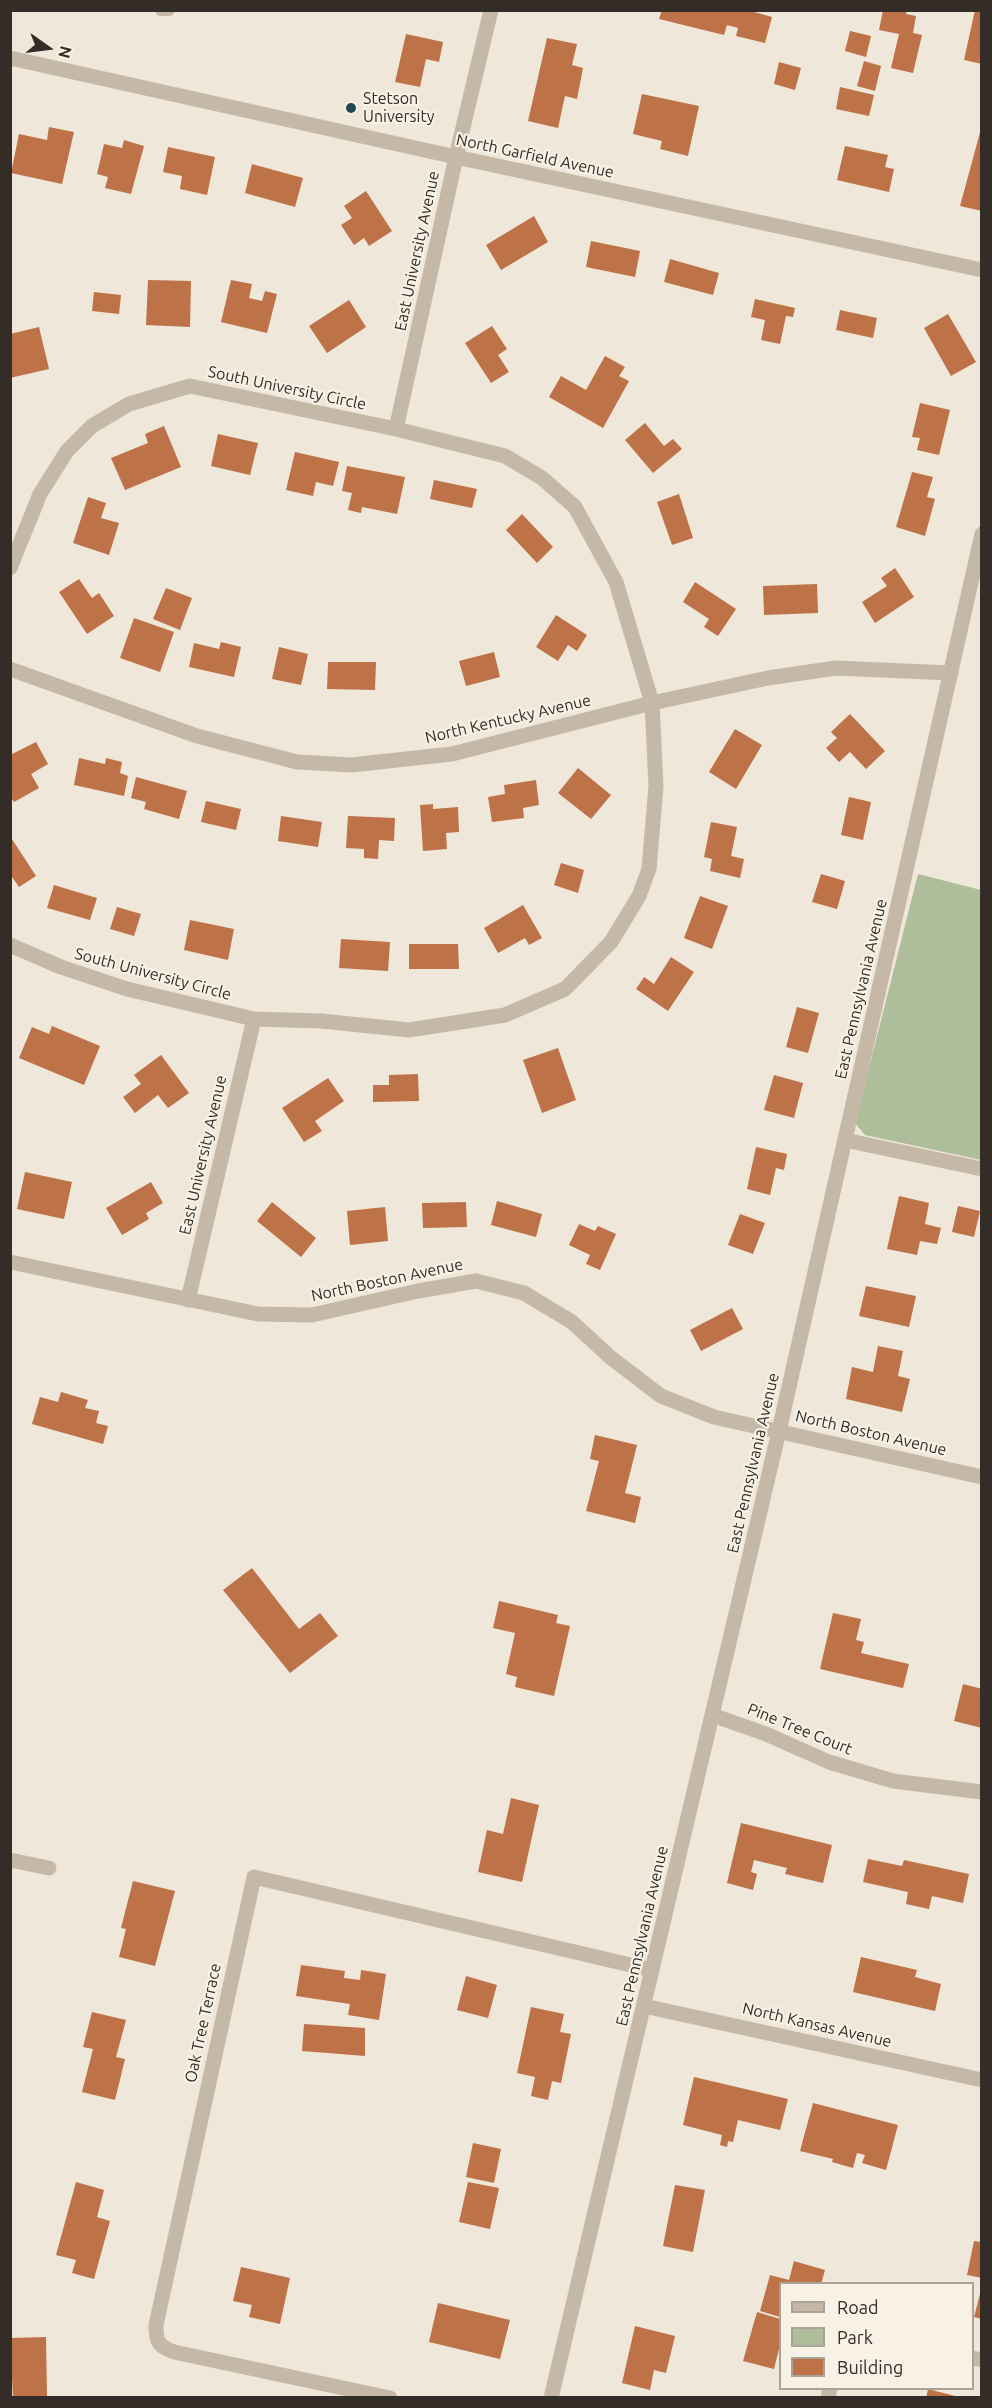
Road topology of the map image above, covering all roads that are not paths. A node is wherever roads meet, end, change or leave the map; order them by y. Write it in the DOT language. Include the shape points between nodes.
graph roads {
  1 [pos="161,10"];
  2 [pos="169,10"];
  3 [pos="491,10"];
  4 [pos="10,58"];
  5 [pos="456,158"];
  6 [pos="981,270"];
  7 [pos="396,429"];
  8 [pos="981,534"];
  9 [pos="10,568"];
  10 [pos="10,669"];
  11 [pos="951,673"];
  12 [pos="652,703"];
  13 [pos="10,945"];
  14 [pos="254,1019"];
  15 [pos="845,1140"];
  16 [pos="981,1169"];
  17 [pos="10,1262"];
  18 [pos="188,1300"];
  19 [pos="779,1431"];
  20 [pos="981,1477"];
  21 [pos="712,1714"];
  22 [pos="981,1792"];
  23 [pos="10,1860"];
  24 [pos="48,1868"];
  25 [pos="652,1971"];
  26 [pos="644,2006"];
  27 [pos="981,2080"];
  28 [pos="390,2397"];
  29 [pos="551,2397"];
  1 -- 2 [label="lane"];
  3 -- 5 [label="street, East University Avenue"];
  4 -- 5 [label="street, North Garfield Avenue"];
  5 -- 6 [label="street, North Garfield Avenue"];
  5 -- 7 [label="street, East University Avenue"];
  7 -- 9 [label="street, South University Circle" via="190,386 129,404 92,426 67,452 40,494"];
  7 -- 12 [label="street, South University Circle" via="505,456 542,478 575,507 616,582"];
  8 -- 11 [label="street, East Pennsylvania Avenue"];
  10 -- 12 [label="street, North Kentucky Avenue" via="197,736 297,762 351,765 452,754"];
  11 -- 12 [label="street, North Kentucky Avenue" via="836,668"];
  11 -- 15 [label="street, East Pennsylvania Avenue"];
  12 -- 14 [label="street, South University Circle" via="656,786 649,869 639,896 611,942 565,989 505,1014 409,1030"];
  13 -- 14 [label="street, South University Circle" via="61,968 127,989"];
  14 -- 18 [label="street, East University Avenue"];
  15 -- 16 [label="street"];
  15 -- 19 [label="street, East Pennsylvania Avenue"];
  17 -- 18 [label="street, North Boston Avenue"];
  18 -- 19 [label="street, North Boston Avenue" via="258,1314 312,1315 476,1281 524,1293 553,1310 661,1396 714,1418"];
  19 -- 20 [label="street, North Boston Avenue"];
  19 -- 21 [label="street, East Pennsylvania Avenue"];
  21 -- 22 [label="street, Pine Tree Court" via="829,1762 893,1781"];
  21 -- 25 [label="street, East Pennsylvania Avenue"];
  23 -- 24 [label="street"];
  25 -- 26 [label="street, East Pennsylvania Avenue"];
  25 -- 28 [label="street, Oak Tree Terrace" via="254,1876 156,2325 157,2343 174,2352"];
  26 -- 27 [label="street, North Kansas Avenue"];
  26 -- 29 [label="street, East Pennsylvania Avenue"];
}
